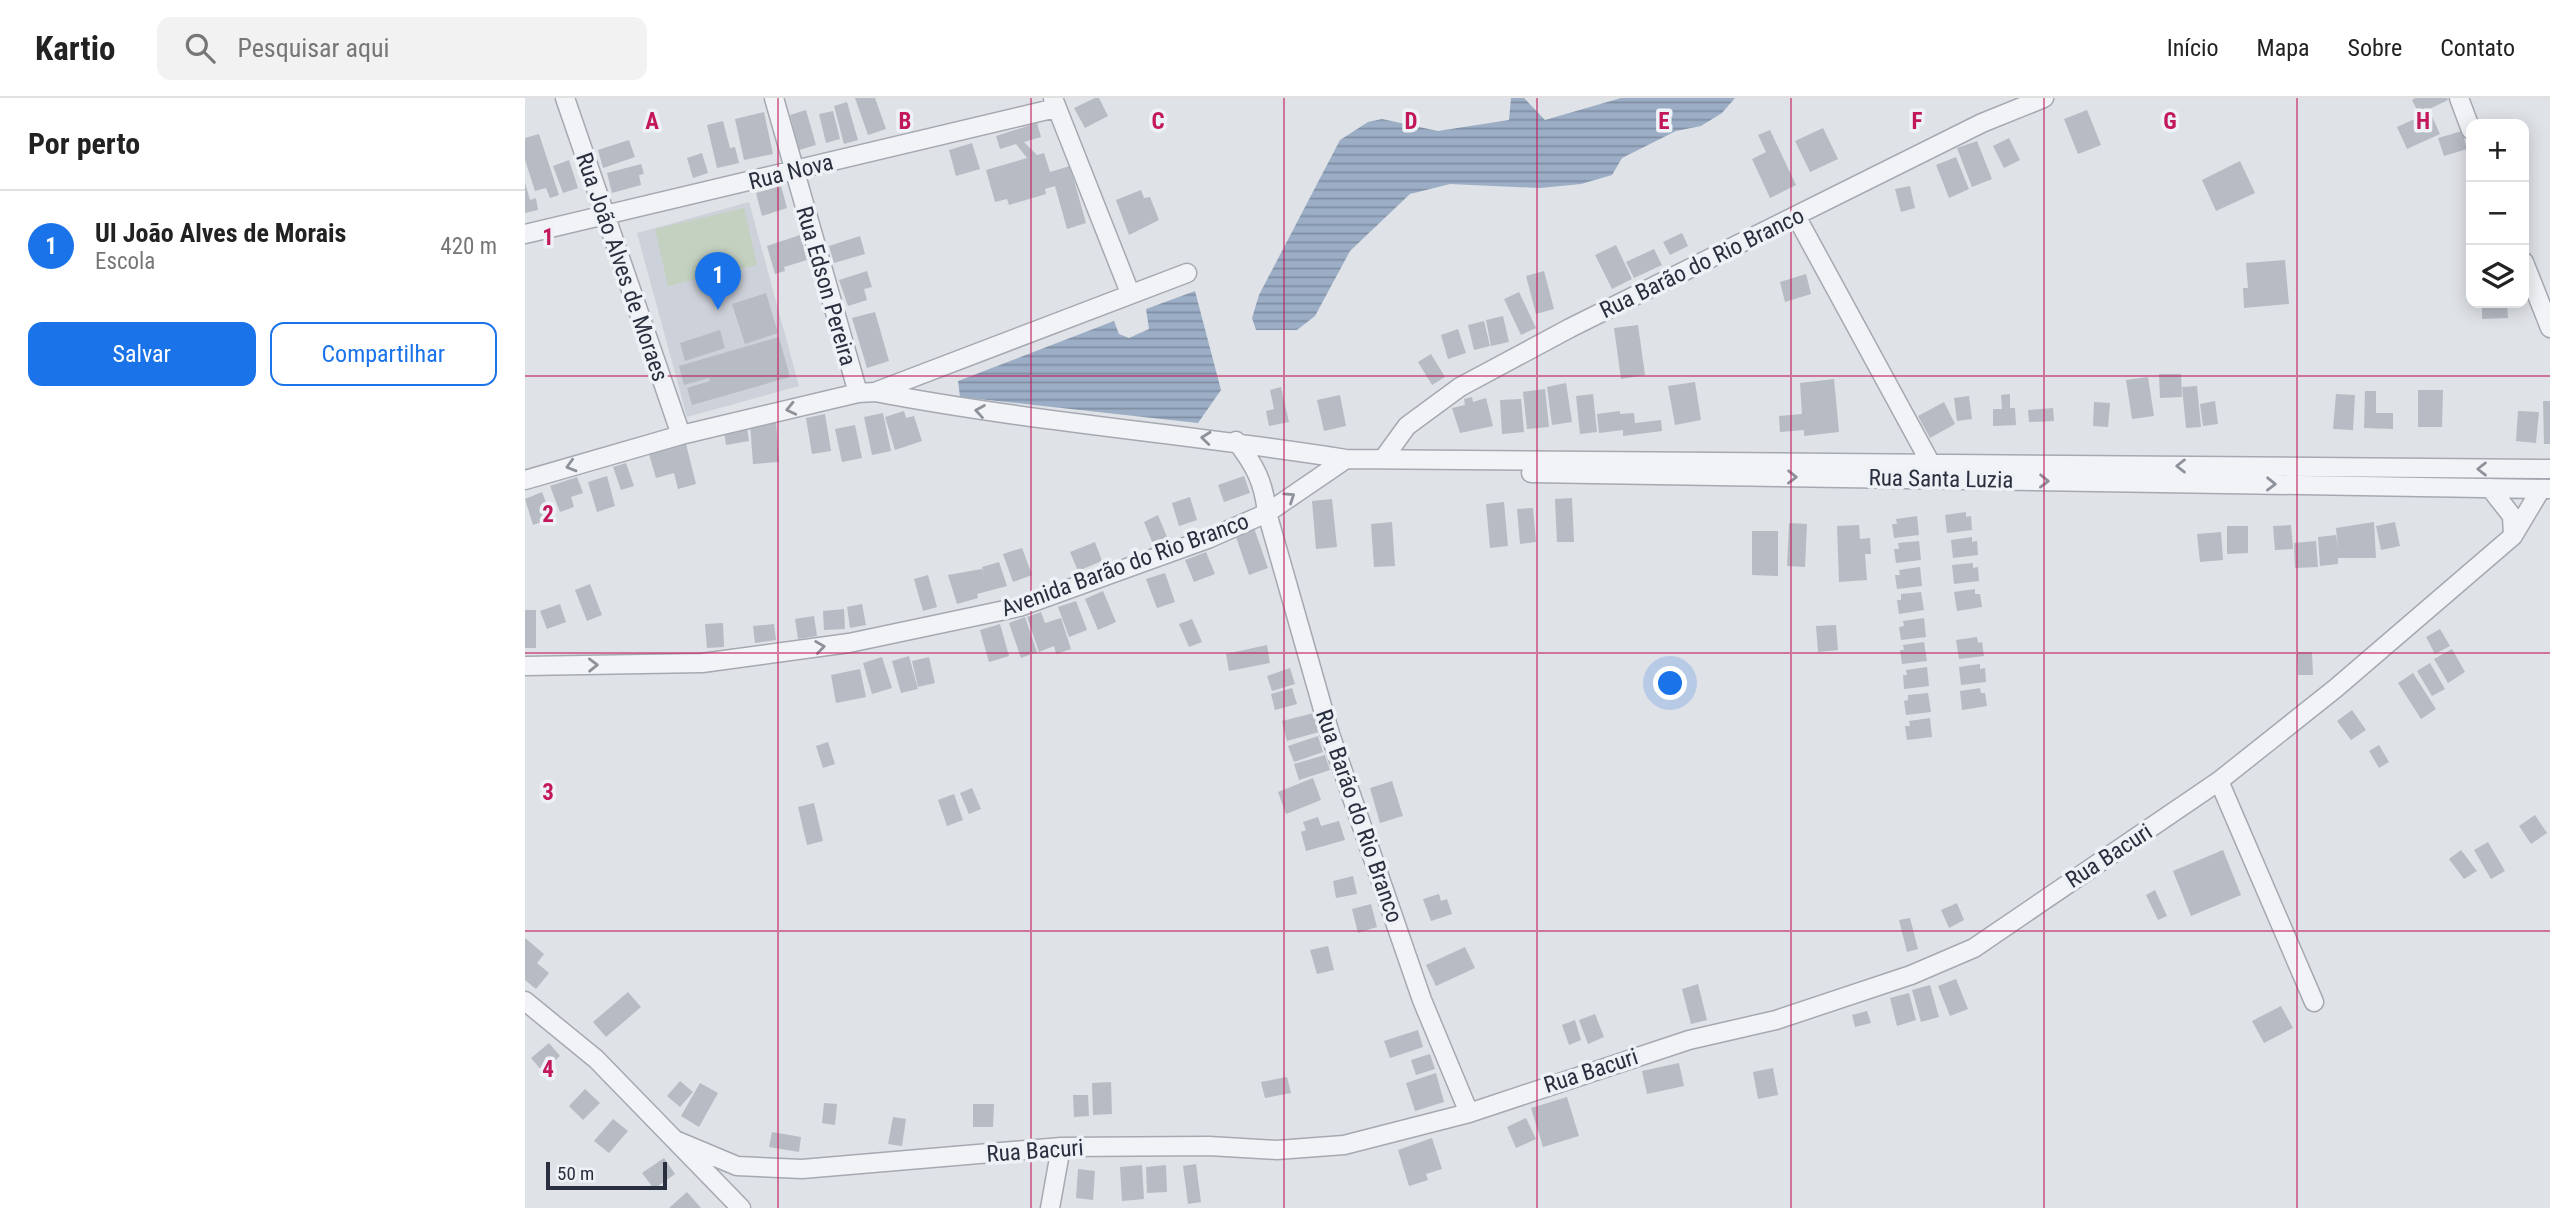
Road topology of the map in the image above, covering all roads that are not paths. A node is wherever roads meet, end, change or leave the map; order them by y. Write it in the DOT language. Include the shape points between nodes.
graph roads {
  1 [pos="565,98"];
  2 [pos="773,98"];
  3 [pos="2044,98"];
  4 [pos="2459,98"];
  5 [pos="1055,103"];
  6 [pos="2467,119"];
  7 [pos="793,172"];
  8 [pos="1796,216"];
  9 [pos="604,217"];
  10 [pos="525,234"];
  11 [pos="1187,273"];
  12 [pos="2529,275"];
  13 [pos="1130,293"];
  14 [pos="2550,328"];
  15 [pos="866,392"];
  16 [pos="681,435"];
  17 [pos="1236,441"];
  18 [pos="1383,459"];
  19 [pos="1339,464"];
  20 [pos="1931,464"];
  21 [pos="2550,469"];
  22 [pos="1920,479"];
  23 [pos="525,480"];
  24 [pos="2490,488"];
  25 [pos="2546,489"];
  26 [pos="1267,513"];
  27 [pos="2513,536"];
  28 [pos="525,666"];
  29 [pos="2219,781"];
  30 [pos="525,1001"];
  31 [pos="2314,1002"];
  32 [pos="1469,1113"];
  33 [pos="675,1140"];
  34 [pos="1061,1147"];
  35 [pos="741,1208"];
  36 [pos="1050,1208"];
  1 -- 9 [label="street, Rua João Alves de Moraes"];
  2 -- 7 [label="street, Rua Edson Pereira"];
  3 -- 8 [label="street, Rua Barão do Rio Branco" via="1982,123"];
  4 -- 6 [label="street"];
  5 -- 7 [label="street, Rua Nova"];
  5 -- 13 [label="street"];
  7 -- 9 [label="street, Rua Nova"];
  7 -- 15 [label="street, Rua Edson Pereira"];
  8 -- 18 [label="street, Rua Barão do Rio Branco" via="1460,387 1407,426"];
  8 -- 20 [label="street"];
  9 -- 10 [label="street, Rua Nova"];
  9 -- 16 [label="street, Rua João Alves de Moraes"];
  11 -- 13 [label="street"];
  12 -- 14 [label="street"];
  13 -- 15 [label="street"];
  15 -- 16 [label="street, one-way"];
  17 -- 15 [label="street, one-way" via="1046,421"];
  16 -- 23 [label="street, one-way"];
  17 -- 19 [label="street"];
  17 -- 26 [label="street, Avenida Barão do Rio Branco" via="1262,481"];
  18 -- 19 [label="street, Rua Santa Luzia"];
  18 -- 20 [label="street, Rua Santa Luzia"];
  19 -- 22 [label="street, Rua Santa Luzia, one-way"];
  26 -- 19 [label="street, Avenida Barão do Rio Branco, one-way"];
  21 -- 20 [label="street, Rua Santa Luzia, one-way"];
  20 -- 22 [label="street"];
  22 -- 24 [label="street, Rua Santa Luzia, one-way"];
  24 -- 25 [label="street, Rua Santa Luzia"];
  24 -- 27 [label="street" via="2512,516"];
  25 -- 27 [label="street, Rua Bacuri"];
  28 -- 26 [label="street, Avenida Barão do Rio Branco, one-way" via="702,663 849,643 1019,607"];
  26 -- 32 [label="street, Rua Barão do Rio Branco" via="1330,734 1422,1000"];
  27 -- 29 [label="street, Rua Bacuri"];
  29 -- 31 [label="street"];
  29 -- 32 [label="street, Rua Bacuri" via="1974,948 1943,963 1776,1020 1689,1040"];
  30 -- 33 [label="street, Rua Bacuri" via="596,1059"];
  32 -- 34 [label="street, Rua Bacuri" via="1344,1145 1277,1150"];
  33 -- 34 [label="street, Rua Bacuri" via="737,1166 802,1170"];
  33 -- 35 [label="street"];
  34 -- 36 [label="street"];
}
